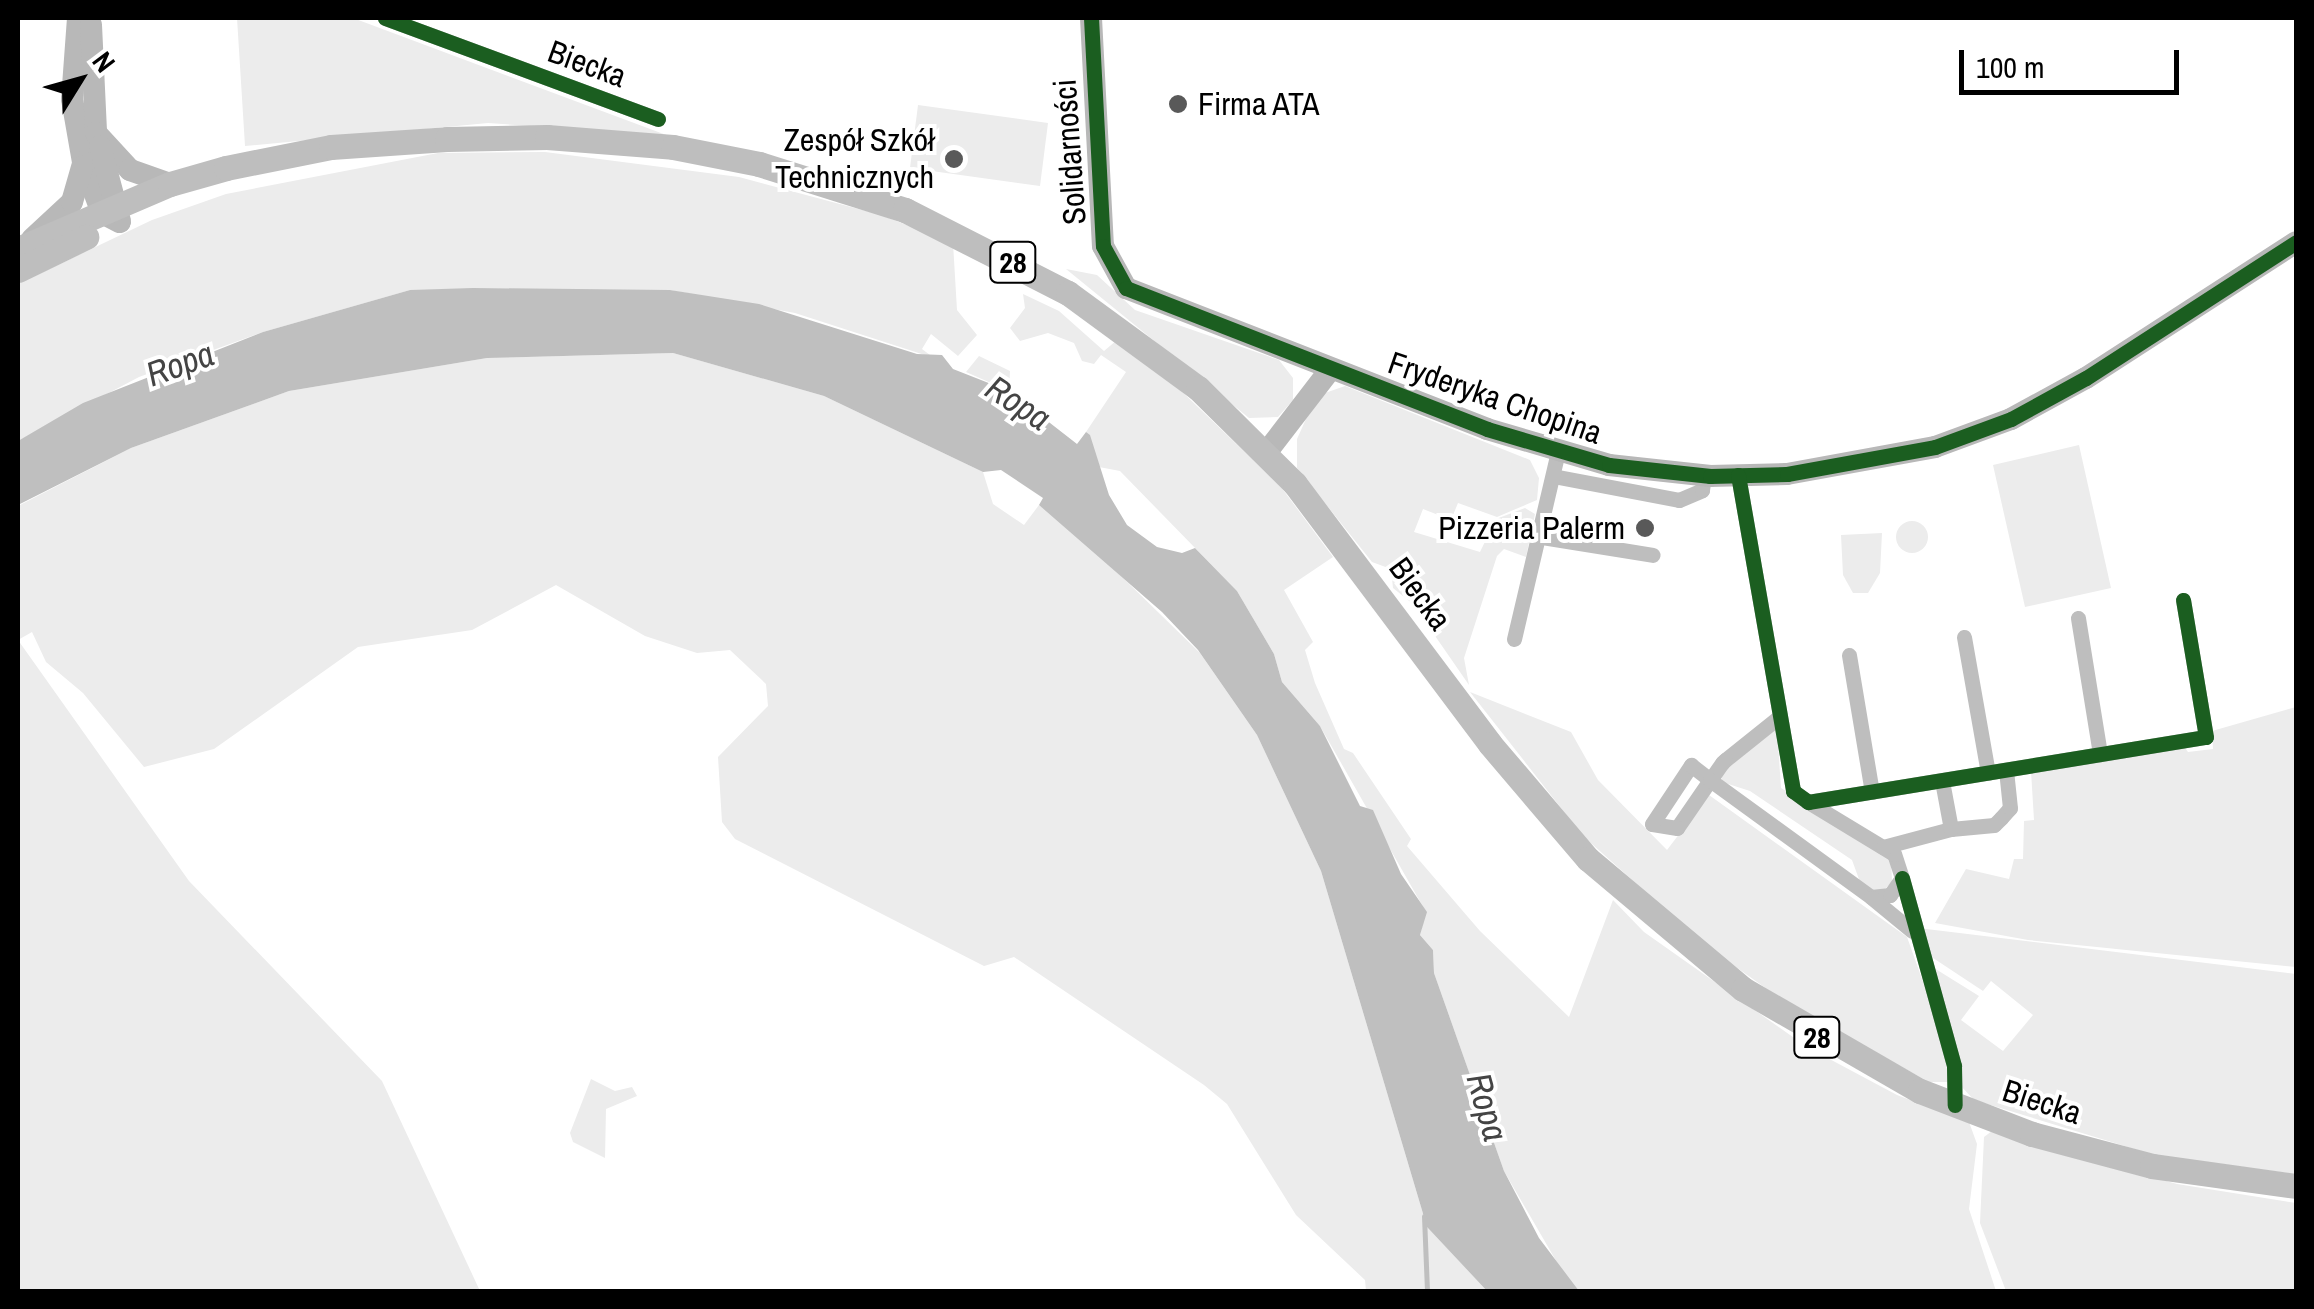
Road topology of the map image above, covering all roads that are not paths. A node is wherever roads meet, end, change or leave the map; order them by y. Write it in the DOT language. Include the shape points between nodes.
graph roads {
  1 [pos="78,18"];
  2 [pos="92,18"];
  3 [pos="385,18"];
  4 [pos="1091,18"];
  5 [pos="658,119"];
  6 [pos="96,133"];
  7 [pos="447,139"];
  8 [pos="82,162"];
  9 [pos="170,184"];
  10 [pos="113,214"];
  11 [pos="2296,242"];
  12 [pos="20,255"];
  13 [pos="1118,280"];
  14 [pos="1330,370"];
  15 [pos="1558,452"];
  16 [pos="1266,453"];
  17 [pos="1554,476"];
  18 [pos="1704,476"];
  19 [pos="1738,476"];
  20 [pos="1542,538"];
  21 [pos="1653,555"];
  22 [pos="2183,600"];
  23 [pos="2078,618"];
  24 [pos="1964,637"];
  25 [pos="1514,638"];
  26 [pos="1849,656"];
  27 [pos="1780,716"];
  28 [pos="2100,754"];
  29 [pos="2006,770"];
  30 [pos="1988,773"];
  31 [pos="1942,780"];
  32 [pos="1872,792"];
  33 [pos="1808,802"];
  34 [pos="1950,829"];
  35 [pos="1883,847"];
  36 [pos="1902,878"];
  37 [pos="1871,897"];
  38 [pos="1916,939"];
  39 [pos="1955,1106"];
  40 [pos="2296,1186"];
  1 -- 8 [label="street" via="72,99"];
  2 -- 6 [label="street"];
  3 -- 5 [label="street, Biecka"];
  4 -- 13 [label="street, Solidarności" via="1103,246"];
  6 -- 9 [label="street" via="130,170"];
  6 -- 10 [label="street"];
  7 -- 9 [label="main road, Biecka / 28" via="331,147"];
  7 -- 10 [label="main road, Biecka / 28"];
  7 -- 16 [label="main road, Biecka / 28" via="546,137 674,147 759,164 905,210 1105,318 1175,369"];
  8 -- 10 [label="street"];
  8 -- 12 [label="street" via="72,202"];
  9 -- 10 [label="main road, Biecka / 28"];
  10 -- 12 [label="main road, 28"];
  11 -- 19 [label="street, Fryderyka Chopina" via="2011,419 1866,464"];
  13 -- 14 [label="street, Fryderyka Chopina" via="1151,302"];
  14 -- 15 [label="street, Fryderyka Chopina"];
  14 -- 16 [label="street"];
  15 -- 17 [label="street"];
  15 -- 18 [label="street, Fryderyka Chopina"];
  16 -- 39 [label="main road, Biecka / 28" via="1343,544 1501,758 1588,859 1743,989 1823,1040"];
  17 -- 18 [label="street" via="1679,500 1702,490"];
  17 -- 20 [label="street"];
  18 -- 19 [label="street, Fryderyka Chopina"];
  19 -- 27 [label="street"];
  20 -- 21 [label="street"];
  20 -- 25 [label="street"];
  22 -- 28 [label="street" via="2206,736"];
  23 -- 28 [label="street"];
  24 -- 30 [label="street"];
  26 -- 32 [label="street"];
  27 -- 33 [label="street" via="1793,791"];
  27 -- 37 [label="street" via="1710,780"];
  28 -- 29 [label="street"];
  29 -- 30 [label="street"];
  29 -- 34 [label="street" via="2010,808 2002,818 1980,828"];
  30 -- 31 [label="street"];
  31 -- 32 [label="street"];
  31 -- 34 [label="street"];
  32 -- 33 [label="street"];
  33 -- 35 [label="street"];
  34 -- 35 [label="street"];
  35 -- 36 [label="street" via="1894,854"];
  36 -- 37 [label="street" via="1890,894"];
  36 -- 38 [label="street"];
  37 -- 38 [label="street" via="1901,917"];
  38 -- 39 [label="street" via="1954,1066"];
  39 -- 40 [label="main road, Biecka / 28" via="2102,1156"];
}
